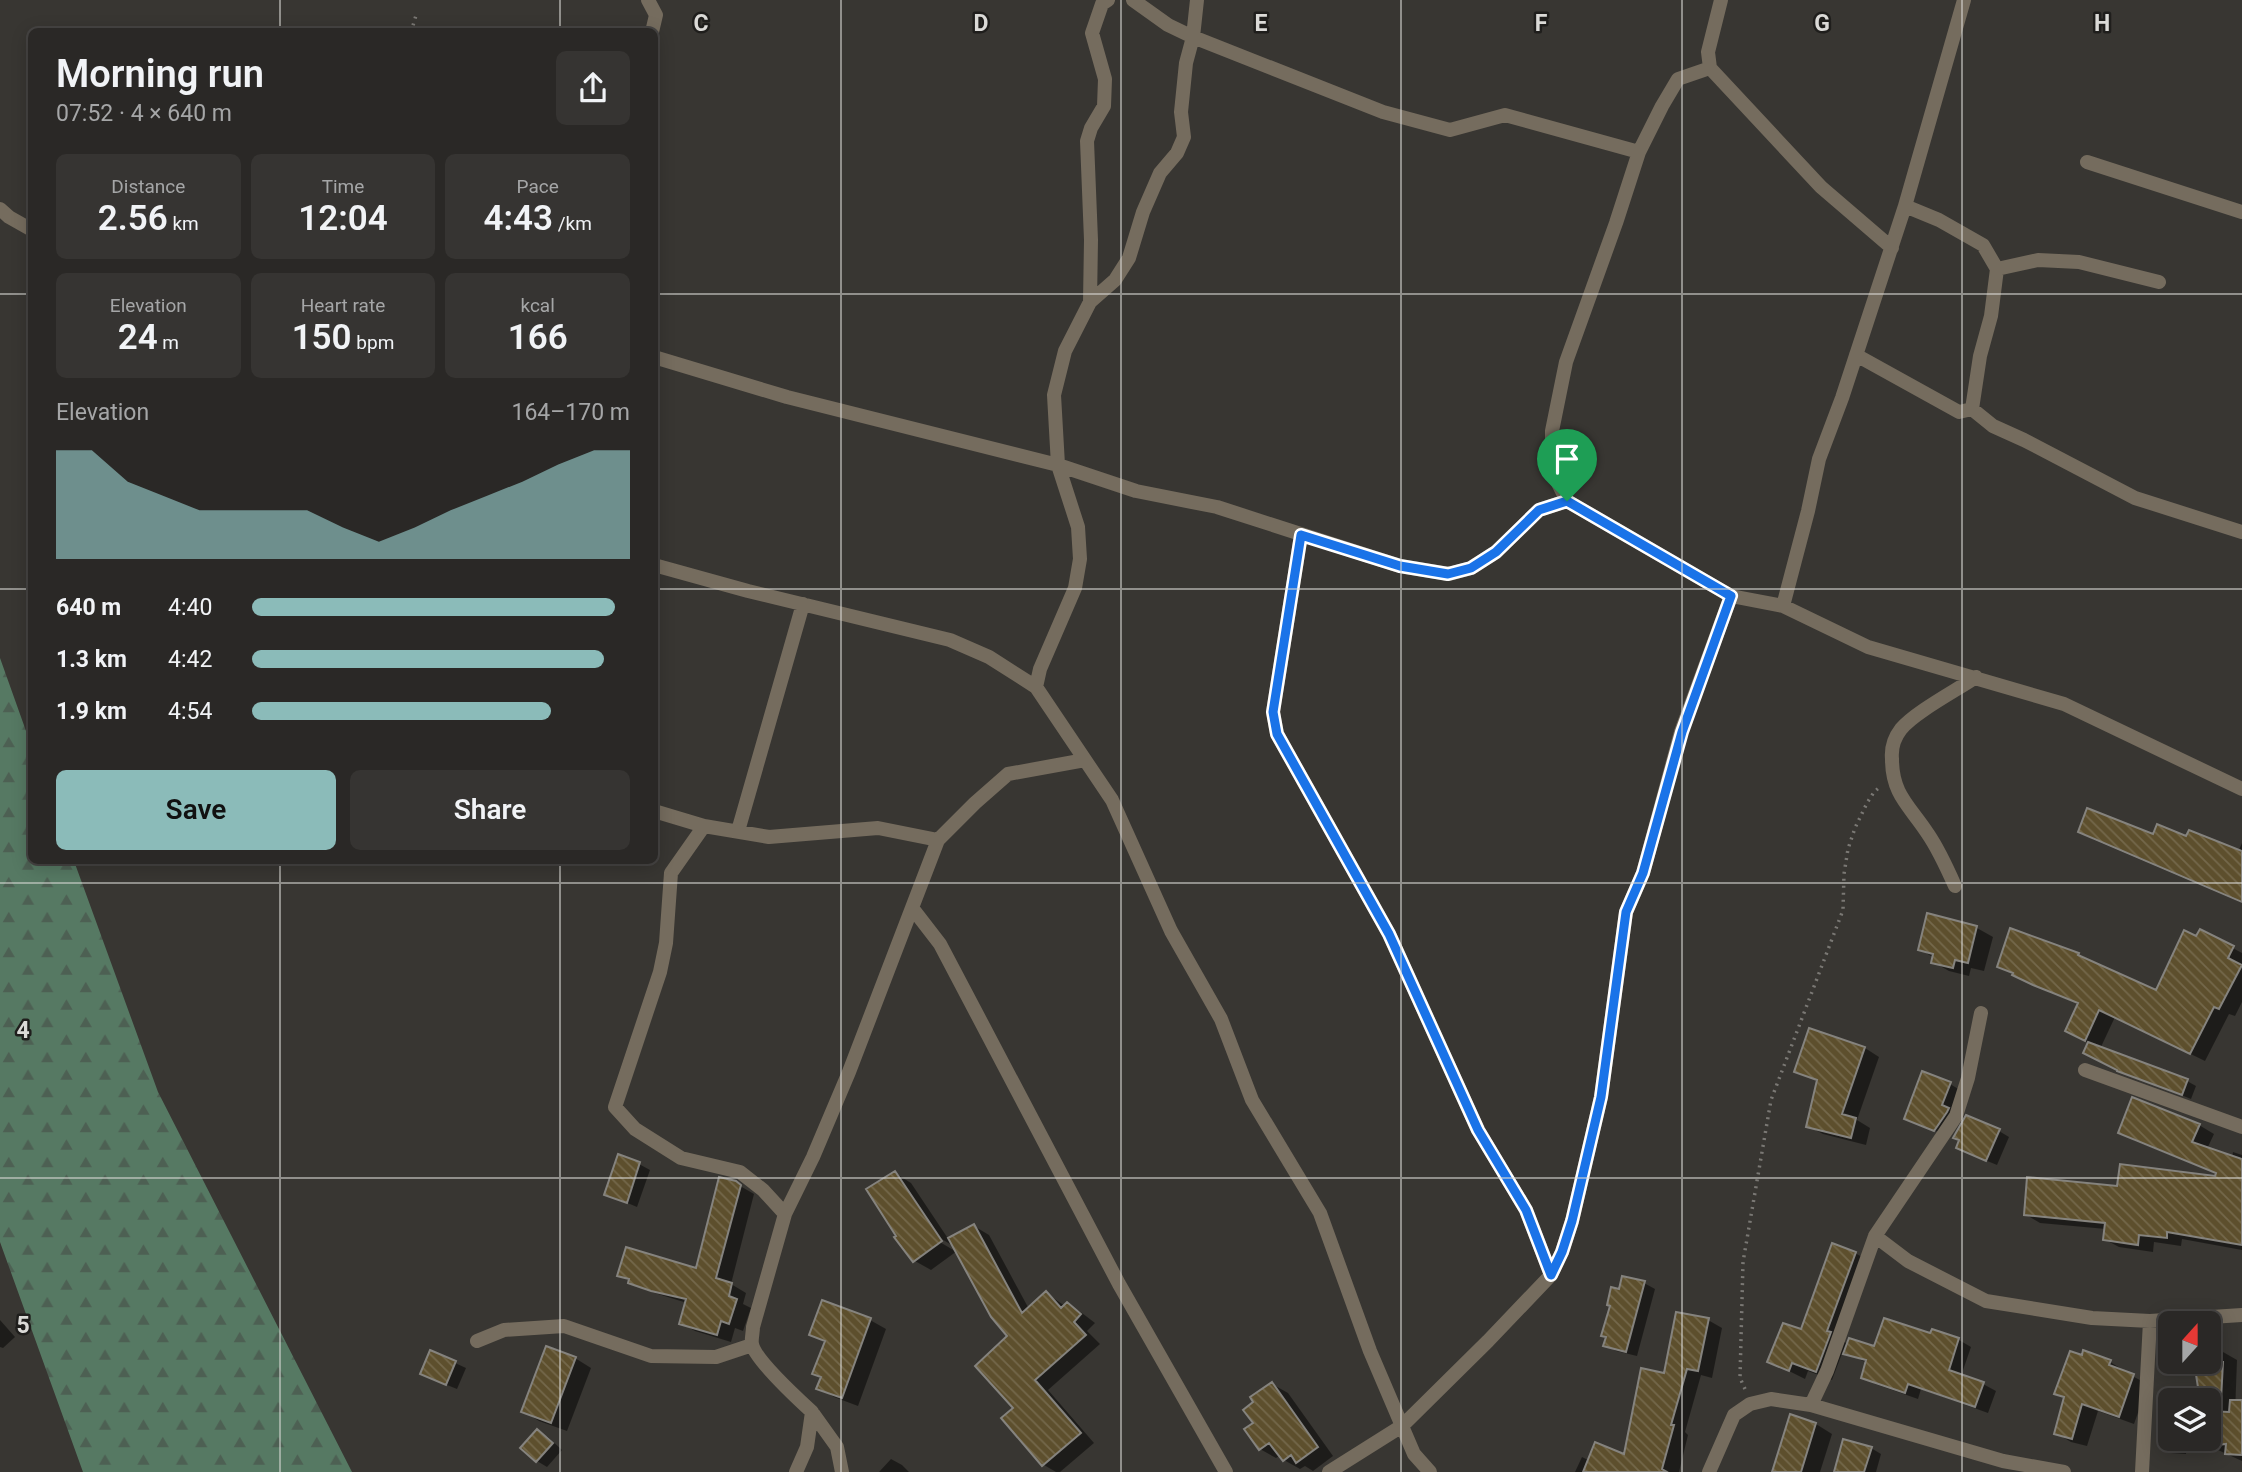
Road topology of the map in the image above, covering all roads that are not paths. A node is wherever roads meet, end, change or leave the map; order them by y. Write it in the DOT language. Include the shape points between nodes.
graph roads {
  1 [pos="648,0"];
  2 [pos="1108,0"];
  3 [pos="1133,0"];
  4 [pos="1197,0"];
  5 [pos="1721,0"];
  6 [pos="1964,0"];
  7 [pos="653,28"];
  8 [pos="1193,37"];
  9 [pos="1710,68"];
  10 [pos="1639,152"];
  11 [pos="2087,162"];
  12 [pos="1905,206"];
  13 [pos="0,209"];
  14 [pos="2242,212"];
  15 [pos="28,228"];
  16 [pos="1892,248"];
  17 [pos="1997,269"];
  18 [pos="2160,282"];
  19 [pos="1090,302"];
  20 [pos="1856,355"];
  21 [pos="658,358"];
  22 [pos="1972,409"];
  23 [pos="1058,466"];
  24 [pos="1567,501"];
  25 [pos="2242,533"];
  26 [pos="1301,535"];
  27 [pos="658,566"];
  28 [pos="1731,596"];
  29 [pos="803,604"];
  30 [pos="1783,606"];
  31 [pos="1976,677"];
  32 [pos="1036,687"];
  33 [pos="1085,760"];
  34 [pos="2242,789"];
  35 [pos="658,812"];
  36 [pos="704,826"];
  37 [pos="738,831"];
  38 [pos="938,840"];
  39 [pos="1955,886"];
  40 [pos="913,909"];
  41 [pos="1981,1013"];
  42 [pos="2085,1070"];
  43 [pos="2242,1128"];
  44 [pos="785,1214"];
  45 [pos="1875,1236"];
  46 [pos="1551,1275"];
  47 [pos="2242,1315"];
  48 [pos="2150,1321"];
  49 [pos="477,1341"];
  50 [pos="751,1345"];
  51 [pos="1811,1405"];
  52 [pos="812,1412"];
  53 [pos="1402,1426"];
  54 [pos="796,1472"];
  55 [pos="842,1472"];
  56 [pos="1226,1472"];
  57 [pos="1329,1472"];
  58 [pos="1430,1472"];
  59 [pos="1709,1472"];
  60 [pos="2064,1472"];
  61 [pos="2142,1472"];
  1 -- 7 [label="street" via="656,15"];
  2 -- 19 [label="street" via="1102,4 1092,33 1105,79 1104,106 1087,141"];
  3 -- 8 [label="street"];
  4 -- 8 [label="street"];
  5 -- 9 [label="street" via="1708,52"];
  6 -- 12 [label="street"];
  8 -- 10 [label="street" via="1383,112 1450,130 1505,115"];
  8 -- 19 [label="street" via="1181,112 1184,137 1160,173 1129,258 1115,280"];
  9 -- 10 [label="street" via="1678,79"];
  9 -- 16 [label="street" via="1821,187"];
  10 -- 24 [label="street" via="1566,362 1552,431 1552,462"];
  11 -- 14 [label="street"];
  12 -- 16 [label="street"];
  12 -- 17 [label="street" via="1983,245"];
  13 -- 15 [label="street"];
  16 -- 20 [label="street"];
  17 -- 18 [label="street" via="2038,260 2079,262"];
  17 -- 22 [label="street"];
  19 -- 23 [label="street" via="1065,351 1054,395"];
  20 -- 22 [label="street" via="1959,412"];
  20 -- 30 [label="street" via="1819,459"];
  21 -- 23 [label="street" via="787,397"];
  22 -- 25 [label="street" via="1993,426 2134,498"];
  23 -- 26 [label="street" via="1136,491 1217,507"];
  23 -- 32 [label="street" via="1078,527 1080,559 1075,588"];
  24 -- 26 [label="street" via="1539,510 1496,552 1471,568 1448,574 1400,566"];
  24 -- 28 [label="street"];
  26 -- 46 [label="street" via="1273,712 1277,734 1389,934 1478,1130 1526,1210"];
  27 -- 29 [label="street"];
  28 -- 30 [label="street"];
  28 -- 46 [label="street" via="1682,732 1643,873 1626,912 1601,1097 1572,1221"];
  29 -- 32 [label="street" via="950,640 989,657"];
  29 -- 37 [label="street"];
  30 -- 31 [label="street" via="1868,647"];
  31 -- 34 [label="street" via="2064,704"];
  31 -- 39 [label="street" via="1902,729 1892,747 1892,778 1907,807 1928,832"];
  32 -- 33 [label="street"];
  33 -- 38 [label="street" via="1008,774"];
  33 -- 53 [label="street" via="1112,800 1171,931 1221,1019 1252,1100 1321,1213"];
  35 -- 36 [label="street"];
  36 -- 37 [label="street"];
  36 -- 44 [label="street" via="671,873 660,972 615,1107 635,1129 681,1158 740,1172"];
  37 -- 38 [label="street" via="769,836 878,828"];
  38 -- 40 [label="street"];
  40 -- 44 [label="street" via="849,1072"];
  40 -- 56 [label="street" via="940,944 1119,1284"];
  41 -- 45 [label="street" via="1956,1116"];
  42 -- 43 [label="street"];
  44 -- 50 [label="street"];
  45 -- 48 [label="street" via="1908,1261 1986,1301 2092,1318"];
  45 -- 51 [label="street"];
  46 -- 53 [label="street"];
  47 -- 48 [label="street"];
  48 -- 61 [label="street"];
  49 -- 50 [label="street" via="505,1329 564,1326 651,1356 716,1357"];
  50 -- 52 [label="street"];
  51 -- 59 [label="street" via="1771,1399 1750,1404 1734,1415"];
  51 -- 60 [label="street" via="2003,1461"];
  52 -- 54 [label="street" via="807,1447"];
  52 -- 55 [label="street" via="837,1447"];
  53 -- 57 [label="street"];
  53 -- 58 [label="street"];
}
